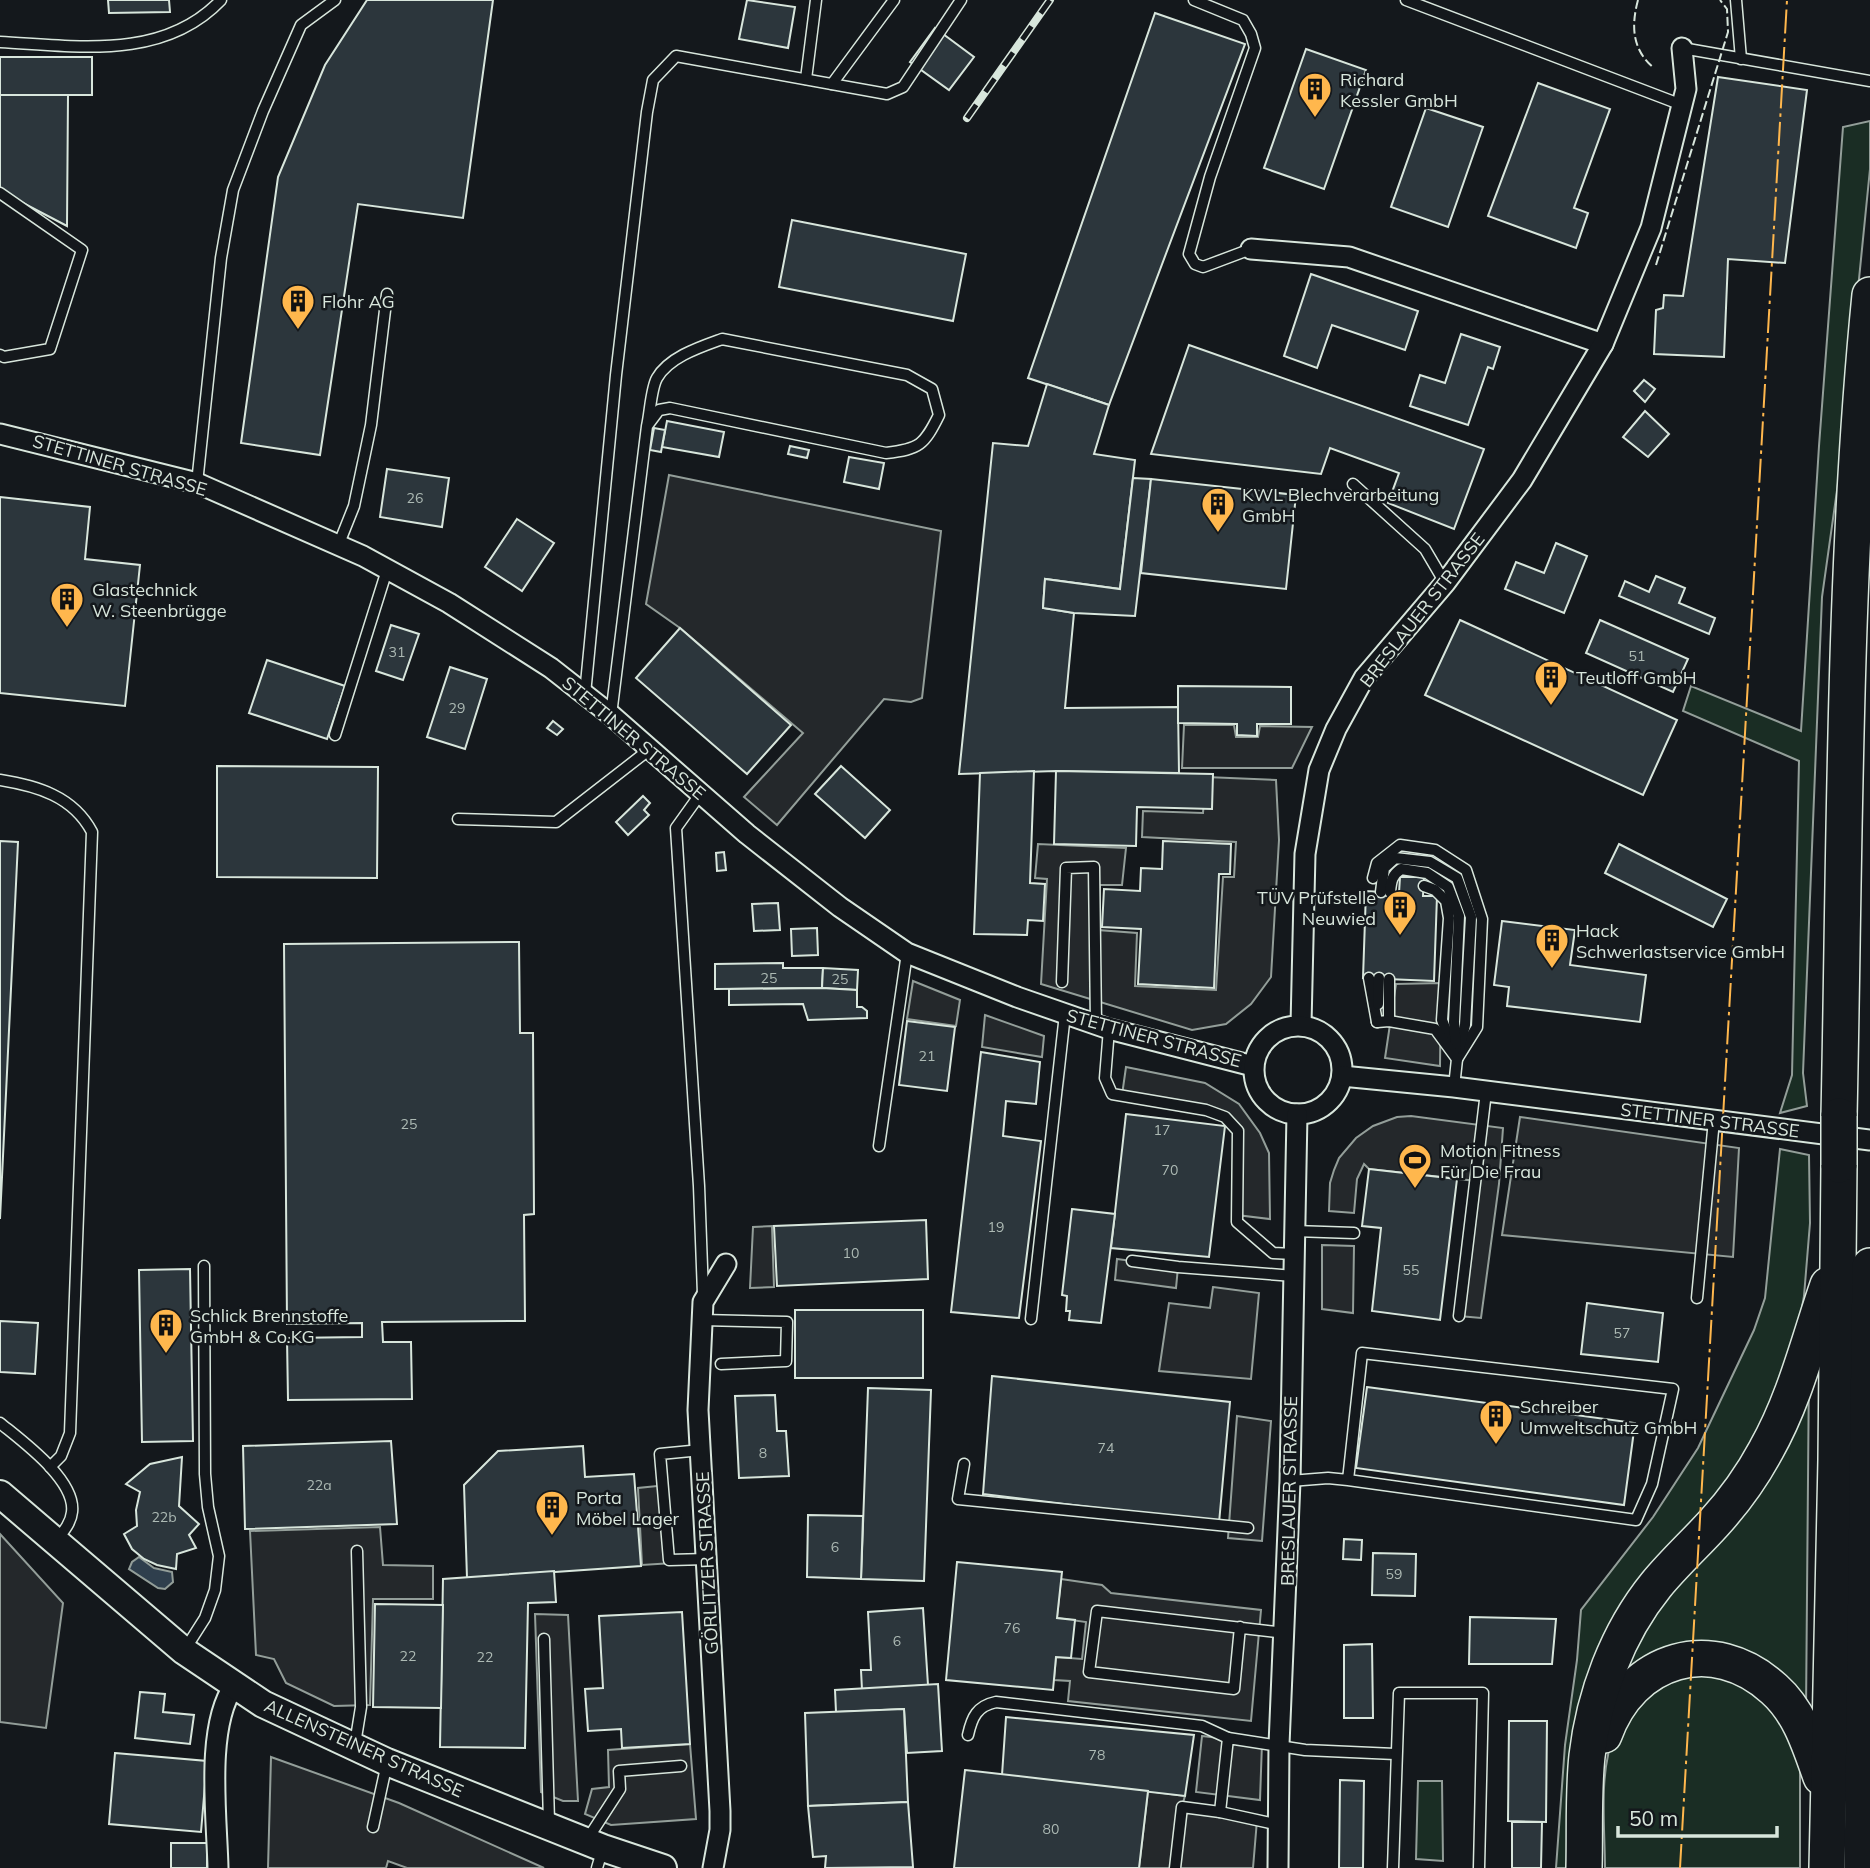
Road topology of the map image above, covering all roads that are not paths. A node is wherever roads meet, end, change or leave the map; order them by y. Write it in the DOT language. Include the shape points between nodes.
graph roads {
  1 [pos="221,0"];
  2 [pos="335,0"];
  3 [pos="816,0"];
  4 [pos="894,0"];
  5 [pos="961,0"];
  6 [pos="1194,0"];
  7 [pos="1406,0"];
  8 [pos="1736,0"];
  9 [pos="0,42"];
  10 [pos="1682,48"];
  11 [pos="1741,59"];
  12 [pos="806,79"];
  13 [pos="1870,81"];
  14 [pos="832,84"];
  15 [pos="1682,105"];
  16 [pos="0,193"];
  17 [pos="1251,249"];
  18 [pos="387,294"];
  19 [pos="1870,295"];
  20 [pos="1603,344"];
  21 [pos="0,355"];
  22 [pos="647,426"];
  23 [pos="0,434"];
  24 [pos="197,483"];
  25 [pos="1353,484"];
  26 [pos="338,545"];
  27 [pos="387,570"];
  28 [pos="1445,583"];
  29 [pos="585,695"];
  30 [pos="611,715"];
  31 [pos="335,735"];
  32 [pos="650,749"];
  33 [pos="0,780"];
  34 [pos="701,793"];
  35 [pos="457,819"];
  36 [pos="1373,878"];
  37 [pos="1424,886"];
  38 [pos="1390,889"];
  39 [pos="907,953"];
  40 [pos="1062,982"];
  41 [pos="1065,1014"];
  42 [pos="1389,1021"];
  43 [pos="1301,1026"];
  44 [pos="1103,1027"];
  45 [pos="1457,1059"];
  46 [pos="1253,1066"];
  47 [pos="1342,1076"];
  48 [pos="1454,1087"];
  49 [pos="1486,1091"];
  50 [pos="1297,1114"];
  51 [pos="1714,1120"];
  52 [pos="1870,1140"];
  53 [pos="879,1146"];
  54 [pos="1294,1231"];
  55 [pos="1354,1233"];
  56 [pos="1294,1254"];
  57 [pos="1838,1255"];
  58 [pos="1132,1261"];
  59 [pos="726,1264"];
  60 [pos="204,1266"];
  61 [pos="1870,1266"];
  62 [pos="1294,1276"];
  63 [pos="1697,1298"];
  64 [pos="702,1311"];
  65 [pos="1459,1316"];
  66 [pos="1031,1319"];
  67 [pos="721,1364"];
  68 [pos="0,1423"];
  69 [pos="1868,1442"];
  70 [pos="701,1450"];
  71 [pos="964,1464"];
  72 [pos="50,1467"];
  73 [pos="1290,1480"];
  74 [pos="1348,1480"];
  75 [pos="0,1494"];
  76 [pos="1248,1528"];
  77 [pos="56,1541"];
  78 [pos="357,1551"];
  79 [pos="707,1559"];
  80 [pos="1240,1627"];
  81 [pos="1285,1633"];
  82 [pos="544,1639"];
  83 [pos="184,1651"];
  84 [pos="234,1686"];
  85 [pos="968,1735"];
  86 [pos="1228,1738"];
  87 [pos="1279,1745"];
  88 [pos="354,1748"];
  89 [pos="1395,1754"];
  90 [pos="387,1762"];
  91 [pos="681,1766"];
  92 [pos="1828,1797"];
  93 [pos="1220,1812"];
  94 [pos="1280,1825"];
  95 [pos="549,1826"];
  96 [pos="373,1827"];
  97 [pos="596,1852"];
  98 [pos="218,1868"];
  99 [pos="663,1868"];
  100 [pos="713,1868"];
  101 [pos="1175,1868"];
  102 [pos="1278,1868"];
  103 [pos="1393,1868"];
  104 [pos="1479,1868"];
  105 [pos="1584,1868"];
  106 [pos="1598,1868"];
  107 [pos="1827,1868"];
  108 [pos="1862,1868"];
  1 -- 9 [label="lane" via="190,26 158,40 107,48"];
  2 -- 24 [label="lane" via="301,25 233,190 221,258"];
  3 -- 12 [label="lane"];
  4 -- 14 [label="lane"];
  5 -- 14 [label="lane" via="903,87 887,94"];
  6 -- 17 [label="lane" via="1243,20 1255,48 1189,254 1203,267"];
  7 -- 15 [label="lane"];
  8 -- 11 [label="lane"];
  10 -- 11 [label="lane"];
  10 -- 15 [label="street, BRESLAUER STRASSE" via="1686,89"];
  11 -- 13 [label="lane"];
  12 -- 14 [label="lane"];
  12 -- 29 [label="lane" via="676,56 653,80 616,375"];
  15 -- 20 [label="street, BRESLAUER STRASSE" via="1651,228"];
  16 -- 21 [label="lane" via="82,250 50,349"];
  17 -- 20 [label="street" via="1349,257"];
  18 -- 26 [label="lane" via="371,425 354,506"];
  19 -- 57 [label="highway, bridge" via="1850,599"];
  20 -- 28 [label="street, BRESLAUER STRASSE" via="1522,480"];
  22 -- 22 [label="lane" via="659,410 670,408 886,453 909,450 927,439 939,415 932,389 907,375 722,339 695,349 656,379"];
  22 -- 30 [label="lane"];
  23 -- 24 [label="street, STETTINER STRASSE"];
  24 -- 26 [label="street, STETTINER STRASSE"];
  25 -- 28 [label="lane" via="1425,549"];
  26 -- 27 [label="street, STETTINER STRASSE"];
  27 -- 29 [label="street, STETTINER STRASSE" via="449,603"];
  27 -- 31 [label="lane"];
  28 -- 43 [label="street, BRESLAUER STRASSE" via="1364,678 1319,770 1305,855"];
  29 -- 30 [label="street, STETTINER STRASSE"];
  30 -- 32 [label="street, STETTINER STRASSE"];
  32 -- 34 [label="street, STETTINER STRASSE"];
  32 -- 35 [label="lane" via="556,822"];
  33 -- 72 [label="lane" via="57,797 78,812 92,832 70,1433 61,1456"];
  34 -- 39 [label="street, STETTINER STRASSE" via="840,907"];
  34 -- 64 [label="lane" via="676,828 699,1186"];
  36 -- 45 [label="lane" via="1377,863 1400,845 1435,850 1466,870 1482,919 1477,1027"];
  37 -- 45 [label="lane" via="1446,901 1449,918 1442,1020"];
  38 -- 45 [label="lane" via="1394,873 1401,869 1427,873 1448,887 1459,916 1454,1022"];
  39 -- 41 [label="street, STETTINER STRASSE"];
  39 -- 53 [label="lane"];
  40 -- 44 [label="lane" via="1066,868 1094,867"];
  41 -- 44 [label="street, STETTINER STRASSE"];
  41 -- 66 [label="lane"];
  42 -- 42 [label="lane" via="1379,979 1377,1022"];
  42 -- 45 [label="lane" via="1435,1029"];
  43 -- 46 [label="street" via="1287,1027 1264,1041"];
  43 -- 47 [label="street" via="1327,1037 1342,1061"];
  44 -- 46 [label="street, STETTINER STRASSE"];
  44 -- 56 [label="lane" via="1105,1078 1112,1094 1206,1110 1225,1117 1238,1131 1237,1222 1273,1253"];
  45 -- 48 [label="lane"];
  46 -- 50 [label="street" via="1254,1080 1265,1099 1283,1112"];
  47 -- 48 [label="street, STETTINER STRASSE"];
  47 -- 50 [label="street" via="1321,1108"];
  48 -- 49 [label="street, STETTINER STRASSE"];
  49 -- 51 [label="street, STETTINER STRASSE"];
  49 -- 65 [label="lane"];
  50 -- 54 [label="street, BRESLAUER STRASSE"];
  51 -- 52 [label="street, STETTINER STRASSE"];
  51 -- 63 [label="lane"];
  54 -- 55 [label="lane"];
  54 -- 56 [label="street, BRESLAUER STRASSE"];
  56 -- 62 [label="street, BRESLAUER STRASSE"];
  57 -- 92 [label="highway"];
  57 -- 105 [label="highway" via="1794,1387 1767,1448 1722,1514 1656,1585 1610,1664 1587,1760"];
  58 -- 62 [label="lane"];
  59 -- 64 [label="street"];
  60 -- 83 [label="lane" via="205,1474 219,1556 215,1590 205,1618"];
  61 -- 69 [label="highway"];
  62 -- 73 [label="street, BRESLAUER STRASSE"];
  64 -- 67 [label="lane" via="786,1322 786,1361"];
  64 -- 70 [label="street, GÖRLITZER STRASSE"];
  68 -- 72 [label="lane"];
  69 -- 108 [label="highway"];
  70 -- 79 [label="street, GÖRLITZER STRASSE"];
  70 -- 79 [label="lane" via="660,1454 669,1560"];
  71 -- 76 [label="lane" via="958,1499"];
  72 -- 77 [label="lane" via="71,1501 72,1512"];
  73 -- 74 [label="lane"];
  73 -- 81 [label="street, BRESLAUER STRASSE"];
  74 -- 74 [label="lane" via="1636,1520 1652,1484 1673,1389 1362,1353"];
  75 -- 77 [label="street, ALLENSTEINER STRASSE"];
  77 -- 83 [label="street, ALLENSTEINER STRASSE"];
  78 -- 88 [label="lane" via="361,1707"];
  79 -- 100 [label="street, GÖRLITZER STRASSE" via="720,1811"];
  80 -- 80 [label="lane" via="1097,1611 1089,1672 1234,1689"];
  80 -- 81 [label="lane"];
  81 -- 87 [label="street, BRESLAUER STRASSE"];
  82 -- 95 [label="lane"];
  83 -- 84 [label="street, ALLENSTEINER STRASSE"];
  84 -- 88 [label="street, ALLENSTEINER STRASSE"];
  84 -- 98 [label="street" via="225,1698 217,1728"];
  85 -- 86 [label="lane" via="976,1711 996,1702 1202,1726"];
  86 -- 87 [label="lane"];
  86 -- 93 [label="lane"];
  87 -- 89 [label="lane"];
  87 -- 94 [label="street, BRESLAUER STRASSE"];
  88 -- 90 [label="street, ALLENSTEINER STRASSE"];
  89 -- 103 [label="lane"];
  89 -- 104 [label="lane" via="1399,1693 1483,1693"];
  90 -- 95 [label="street, ALLENSTEINER STRASSE"];
  90 -- 96 [label="lane"];
  91 -- 97 [label="lane" via="619,1771 620,1789"];
  92 -- 106 [label="highway" via="1804,1730 1776,1690 1757,1675 1710,1659 1658,1668 1625,1695 1603,1740 1597,1774"];
  92 -- 107 [label="highway"];
  93 -- 94 [label="lane"];
  93 -- 101 [label="lane" via="1182,1807"];
  94 -- 102 [label="street, BRESLAUER STRASSE"];
  95 -- 97 [label="street, ALLENSTEINER STRASSE"];
  97 -- 99 [label="street, ALLENSTEINER STRASSE"];
}
